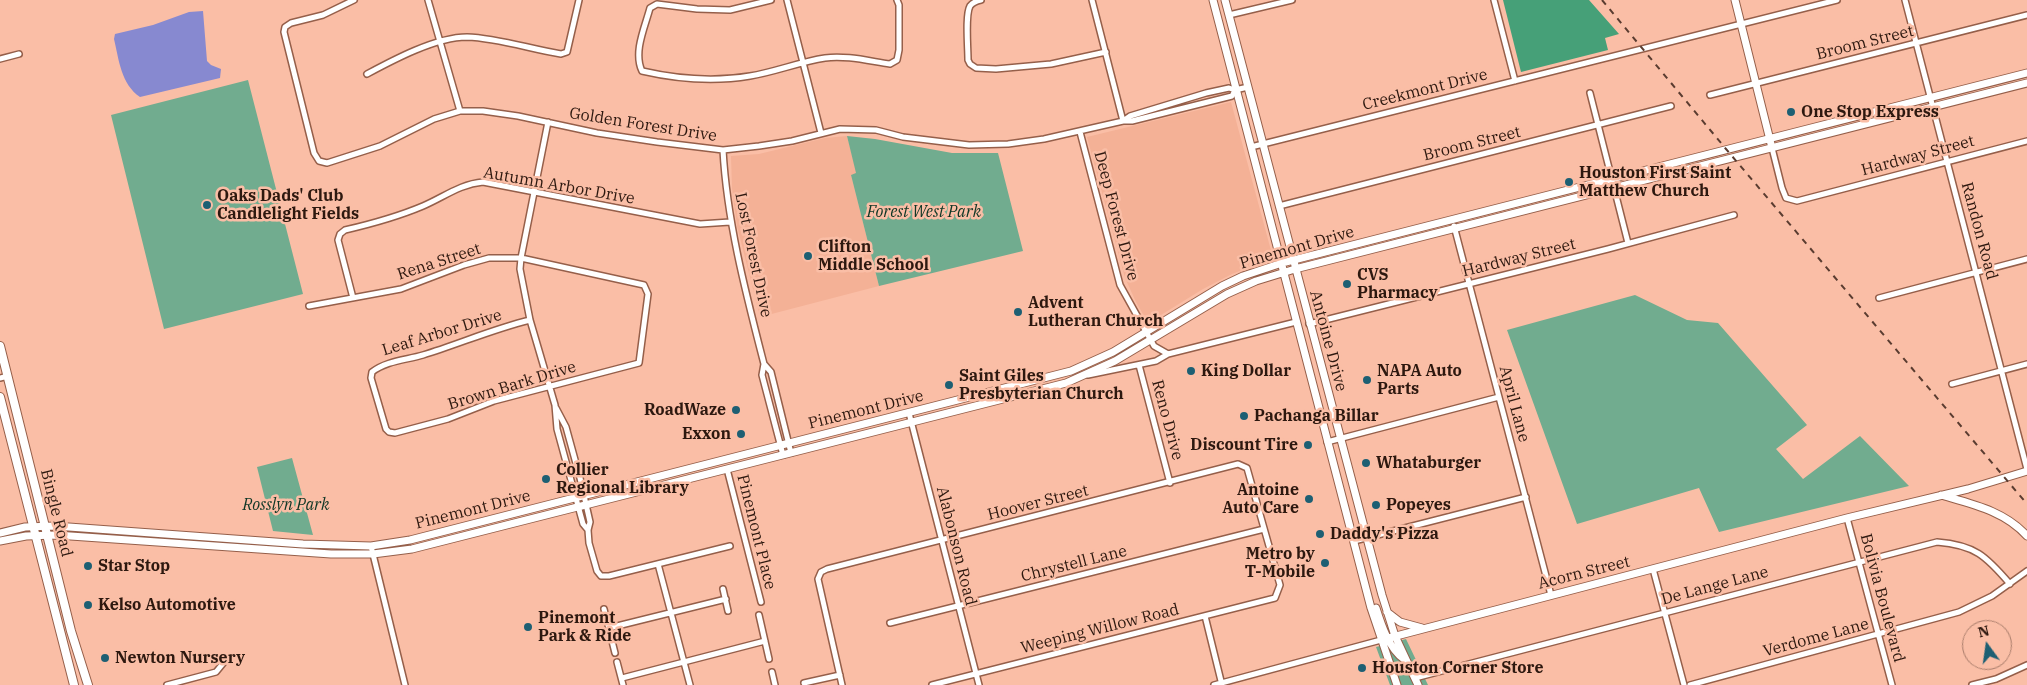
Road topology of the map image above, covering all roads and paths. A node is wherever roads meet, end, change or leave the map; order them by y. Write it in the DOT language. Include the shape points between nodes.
graph roads {
  1 [pos="354,0"];
  2 [pos="428,0"];
  3 [pos="578,0"];
  4 [pos="772,0"];
  5 [pos="787,0"];
  6 [pos="897,0"];
  7 [pos="981,0"];
  8 [pos="1092,0"];
  9 [pos="1212,0"];
  10 [pos="1225,0"];
  11 [pos="1292,0"];
  12 [pos="1494,0"];
  13 [pos="1734,0"];
  14 [pos="1837,0"];
  15 [pos="1905,0"];
  16 [pos="1229,15"];
  17 [pos="2027,15"];
  18 [pos="1217,18"];
  19 [pos="1741,24"];
  20 [pos="440,42"];
  21 [pos="1917,43"];
  22 [pos="1106,52"];
  23 [pos="19,54"];
  24 [pos="0,60"];
  25 [pos="802,64"];
  26 [pos="2027,73"];
  27 [pos="367,74"];
  28 [pos="2012,77"];
  29 [pos="1514,81"];
  30 [pos="2027,83"];
  31 [pos="1756,84"];
  32 [pos="2014,86"];
  33 [pos="1248,87"];
  34 [pos="1236,90"];
  35 [pos="1590,93"];
  36 [pos="1710,94"];
  37 [pos="1929,98"];
  38 [pos="1671,106"];
  39 [pos="1932,107"];
  40 [pos="460,111"];
  41 [pos="1123,121"];
  42 [pos="548,122"];
  43 [pos="1597,125"];
  44 [pos="1080,132"];
  45 [pos="821,133"];
  46 [pos="1769,138"];
  47 [pos="2027,141"];
  48 [pos="1264,144"];
  49 [pos="1251,147"];
  50 [pos="1772,148"];
  51 [pos="723,150"];
  52 [pos="1686,160"];
  53 [pos="1947,162"];
  54 [pos="1688,169"];
  55 [pos="1611,179"];
  56 [pos="1613,188"];
  57 [pos="534,192"];
  58 [pos="1533,200"];
  59 [pos="1279,206"];
  60 [pos="1535,208"];
  61 [pos="1734,215"];
  62 [pos="1452,220"];
  63 [pos="730,222"];
  64 [pos="1455,228"];
  65 [pos="1375,240"];
  66 [pos="1628,243"];
  67 [pos="1378,248"];
  68 [pos="521,258"];
  69 [pos="2027,259"];
  70 [pos="1292,260"];
  71 [pos="1282,263"];
  72 [pos="1295,270"];
  73 [pos="1284,273"];
  74 [pos="1975,273"];
  75 [pos="1470,283"];
  76 [pos="353,298"];
  77 [pos="1879,298"];
  78 [pos="1197,300"];
  79 [pos="309,306"];
  80 [pos="1202,308"];
  81 [pos="530,320"];
  82 [pos="1296,322"];
  83 [pos="1309,324"];
  84 [pos="1145,333"];
  85 [pos="643,335"];
  86 [pos="1150,340"];
  87 [pos="0,346"];
  88 [pos="1168,354"];
  89 [pos="1320,363"];
  90 [pos="764,364"];
  91 [pos="2027,364"];
  92 [pos="1139,365"];
  93 [pos="1308,365"];
  94 [pos="1071,371"];
  95 [pos="2001,371"];
  96 [pos="1085,375"];
  97 [pos="4,377"];
  98 [pos="1074,379"];
  99 [pos="1952,384"];
  100 [pos="549,386"];
  101 [pos="985,393"];
  102 [pos="0,397"];
  103 [pos="777,397"];
  104 [pos="1498,397"];
  105 [pos="768,399"];
  106 [pos="988,403"];
  107 [pos="555,405"];
  108 [pos="380,410"];
  109 [pos="908,413"];
  110 [pos="911,422"];
  111 [pos="1341,439"];
  112 [pos="24,441"];
  113 [pos="1327,442"];
  114 [pos="12,444"];
  115 [pos="789,444"];
  116 [pos="780,446"];
  117 [pos="792,453"];
  118 [pos="783,455"];
  119 [pos="727,469"];
  120 [pos="2027,470"];
  121 [pos="680,472"];
  122 [pos="682,480"];
  123 [pos="1170,482"];
  124 [pos="1941,495"];
  125 [pos="584,496"];
  126 [pos="1526,497"];
  127 [pos="576,498"];
  128 [pos="582,506"];
  129 [pos="1847,518"];
  130 [pos="34,527"];
  131 [pos="1264,529"];
  132 [pos="114,530"];
  133 [pos="46,531"];
  134 [pos="0,532"];
  135 [pos="36,535"];
  136 [pos="2027,536"];
  137 [pos="206,537"];
  138 [pos="218,538"];
  139 [pos="1367,538"];
  140 [pos="116,540"];
  141 [pos="941,540"];
  142 [pos="0,541"];
  143 [pos="1354,541"];
  144 [pos="205,546"];
  145 [pos="371,546"];
  146 [pos="730,546"];
  147 [pos="220,547"];
  148 [pos="373,554"];
  149 [pos="1858,561"];
  150 [pos="658,564"];
  151 [pos="1654,569"];
  152 [pos="2027,571"];
  153 [pos="2010,584"];
  154 [pos="722,589"];
  155 [pos="1551,595"];
  156 [pos="726,599"];
  157 [pos="762,602"];
  158 [pos="958,606"];
  159 [pos="604,609"];
  160 [pos="728,611"];
  161 [pos="671,612"];
  162 [pos="1387,612"];
  163 [pos="1666,612"];
  164 [pos="759,615"];
  165 [pos="1205,616"];
  166 [pos="890,623"];
  167 [pos="608,628"];
  168 [pos="1425,628"];
  169 [pos="71,631"];
  170 [pos="1877,634"];
  171 [pos="61,635"];
  172 [pos="1388,638"];
  173 [pos="765,642"];
  174 [pos="615,653"];
  175 [pos="769,659"];
  176 [pos="225,661"];
  177 [pos="617,662"];
  178 [pos="684,662"];
  179 [pos="2027,665"];
  180 [pos="772,672"];
  181 [pos="976,674"];
  182 [pos="840,675"];
  183 [pos="622,678"];
  184 [pos="1415,678"];
  185 [pos="804,683"];
  186 [pos="1222,684"];
  187 [pos="74,685"];
  188 [pos="88,685"];
  189 [pos="167,685"];
  190 [pos="405,685"];
  191 [pos="623,685"];
  192 [pos="690,685"];
  193 [pos="775,685"];
  194 [pos="842,685"];
  195 [pos="932,685"];
  196 [pos="979,685"];
  197 [pos="1214,685"];
  198 [pos="1397,685"];
  199 [pos="1418,685"];
  200 [pos="1684,685"];
  201 [pos="1690,685"];
  202 [pos="1892,685"];
  203 [pos="1972,685"];
  1 -- 40 [label="street, Golden Forest Drive" via="323,15 285,27 314,153 319,161 327,163 344,159 380,146 434,119"];
  2 -- 20 [label="street"];
  3 -- 20 [label="street" via="567,52 561,54 483,38 464,37"];
  4 -- 25 [label="street" via="730,10 656,4 650,8 644,30 639,54 642,71 666,76 726,79"];
  5 -- 25 [label="street"];
  6 -- 25 [label="street" via="897,60 890,64 824,58"];
  7 -- 22 [label="street" via="969,8 968,60 976,68 1051,64"];
  8 -- 22 [label="street"];
  9 -- 18 [label="main road, Antoine Drive"];
  10 -- 16 [label="main road, Antoine Drive"];
  11 -- 16 [label="street"];
  12 -- 29 [label="street"];
  13 -- 19 [label="main road"];
  14 -- 19 [label="street, Creekmont Drive"];
  15 -- 21 [label="street, Randon Road"];
  16 -- 18 [label="main road"];
  16 -- 33 [label="main road, Antoine Drive"];
  17 -- 21 [label="street, Broom Street"];
  18 -- 34 [label="main road, Antoine Drive"];
  19 -- 29 [label="street, Creekmont Drive"];
  19 -- 31 [label="main road"];
  20 -- 27 [label="street" via="410,51"];
  20 -- 40 [label="street"];
  21 -- 31 [label="street, Broom Street"];
  21 -- 37 [label="street, Randon Road"];
  22 -- 41 [label="street"];
  23 -- 24 [label="street"];
  25 -- 45 [label="street"];
  26 -- 28 [label="main road, Pinemont Drive"];
  28 -- 32 [label="main road"];
  28 -- 37 [label="main road, Pinemont Drive"];
  29 -- 48 [label="street, Creekmont Drive"];
  30 -- 32 [label="main road, Pinemont Drive"];
  31 -- 36 [label="street, Broom Street"];
  31 -- 46 [label="main road"];
  32 -- 39 [label="main road, Pinemont Drive"];
  33 -- 34 [label="street, Golden Forest Drive"];
  33 -- 48 [label="main road, Antoine Drive"];
  34 -- 41 [label="street, Golden Forest Drive" via="1229,88 1206,93 1130,116"];
  34 -- 41 [label="street, Golden Forest Drive" via="1232,96 1210,103"];
  34 -- 49 [label="main road, Antoine Drive"];
  35 -- 43 [label="street"];
  37 -- 39 [label="street, Randon Road"];
  37 -- 46 [label="main road, Pinemont Drive"];
  38 -- 43 [label="street, Broom Street"];
  39 -- 50 [label="main road, Pinemont Drive"];
  39 -- 53 [label="street, Randon Road"];
  40 -- 42 [label="street, Golden Forest Drive" via="484,111"];
  41 -- 44 [label="street, Golden Forest Drive"];
  42 -- 51 [label="street, Golden Forest Drive" via="597,133"];
  42 -- 57 [label="street"];
  43 -- 55 [label="street"];
  43 -- 59 [label="street, Broom Street"];
  44 -- 45 [label="street, Golden Forest Drive" via="986,145 936,142 876,130 840,129"];
  44 -- 84 [label="street, Deep Forest Drive" via="1120,285"];
  45 -- 51 [label="street, Golden Forest Drive"];
  46 -- 50 [label="main road"];
  46 -- 52 [label="main road, Pinemont Drive"];
  47 -- 53 [label="street, Hardway Street"];
  48 -- 49 [label="street, Creekmont Drive"];
  48 -- 59 [label="main road, Antoine Drive"];
  49 -- 71 [label="main road, Antoine Drive"];
  50 -- 53 [label="street, Hardway Street" via="1786,198 1797,201"];
  50 -- 54 [label="main road, Pinemont Drive"];
  51 -- 63 [label="street, Lost Forest Drive"];
  52 -- 54 [label="main road"];
  52 -- 55 [label="main road, Pinemont Drive"];
  53 -- 74 [label="street, Randon Road"];
  54 -- 56 [label="main road, Pinemont Drive"];
  55 -- 56 [label="street"];
  55 -- 58 [label="main road, Pinemont Drive"];
  56 -- 60 [label="main road, Pinemont Drive"];
  56 -- 66 [label="street"];
  57 -- 63 [label="street, Autumn Arbor Drive" via="700,224"];
  57 -- 68 [label="street"];
  57 -- 76 [label="street, Autumn Arbor Drive" via="483,182 469,183 400,216 345,230 338,240"];
  58 -- 60 [label="main road"];
  58 -- 62 [label="main road, Pinemont Drive"];
  59 -- 70 [label="main road, Antoine Drive"];
  60 -- 64 [label="main road, Pinemont Drive"];
  61 -- 66 [label="street, Hardway Street"];
  62 -- 64 [label="street, April Lane"];
  62 -- 65 [label="main road, Pinemont Drive"];
  63 -- 90 [label="street, Lost Forest Drive"];
  64 -- 67 [label="main road, Pinemont Drive"];
  64 -- 75 [label="street, April Lane"];
  65 -- 67 [label="main road"];
  65 -- 70 [label="main road, Pinemont Drive"];
  66 -- 75 [label="street, Hardway Street"];
  67 -- 72 [label="main road, Pinemont Drive"];
  68 -- 76 [label="street, Rena Street" via="489,258 401,289"];
  68 -- 81 [label="street" via="520,269"];
  68 -- 85 [label="street, Rena Street" via="644,285 648,294"];
  69 -- 74 [label="street"];
  70 -- 71 [label="main road, Pinemont Drive"];
  70 -- 72 [label="main road, Antoine Drive"];
  71 -- 73 [label="main road, Antoine Drive"];
  71 -- 78 [label="main road, Pinemont Drive" via="1243,276"];
  72 -- 73 [label="main road, Pinemont Drive"];
  72 -- 83 [label="main road, Antoine Drive"];
  73 -- 80 [label="main road, Pinemont Drive" via="1256,281"];
  73 -- 82 [label="main road, Antoine Drive"];
  74 -- 77 [label="street"];
  74 -- 95 [label="street, Randon Road"];
  75 -- 83 [label="street, Hardway Street"];
  75 -- 104 [label="street, April Lane"];
  76 -- 79 [label="street, Rena Street"];
  78 -- 80 [label="main road"];
  78 -- 84 [label="main road, Pinemont Drive"];
  80 -- 86 [label="main road, Pinemont Drive"];
  81 -- 100 [label="street"];
  81 -- 108 [label="street, Leaf Arbor Drive" via="378,367 371,378"];
  82 -- 88 [label="street"];
  82 -- 93 [label="main road, Antoine Drive"];
  83 -- 89 [label="main road, Antoine Drive"];
  84 -- 86 [label="street"];
  84 -- 94 [label="main road, Pinemont Drive"];
  85 -- 100 [label="street, Brown Bark Drive" via="639,363"];
  86 -- 88 [label="street" via="1157,349"];
  86 -- 96 [label="main road, Pinemont Drive"];
  87 -- 97 [label="main road, Bingle Road"];
  88 -- 92 [label="street"];
  89 -- 93 [label="main road"];
  89 -- 111 [label="main road, Antoine Drive"];
  90 -- 103 [label="street, Lost Forest Drive" via="771,372"];
  90 -- 105 [label="street, Lost Forest Drive" via="762,375"];
  91 -- 95 [label="street"];
  92 -- 96 [label="street"];
  92 -- 123 [label="street, Reno Drive"];
  93 -- 113 [label="main road, Antoine Drive"];
  94 -- 98 [label="main road"];
  94 -- 101 [label="main road, Pinemont Drive"];
  95 -- 99 [label="street"];
  95 -- 120 [label="street, Randon Road"];
  96 -- 98 [label="main road, Pinemont Drive"];
  97 -- 112 [label="main road, Bingle Road"];
  98 -- 106 [label="main road, Pinemont Drive"];
  100 -- 107 [label="street"];
  100 -- 108 [label="street, Brown Bark Drive" via="394,433 386,429"];
  101 -- 106 [label="main road"];
  101 -- 109 [label="main road, Pinemont Drive"];
  102 -- 114 [label="main road, Bingle Road"];
  103 -- 105 [label="street"];
  103 -- 115 [label="street, Lost Forest Drive"];
  104 -- 111 [label="street"];
  104 -- 126 [label="street, April Lane"];
  105 -- 116 [label="street, Lost Forest Drive"];
  106 -- 110 [label="main road, Pinemont Drive"];
  107 -- 125 [label="street" via="566,427"];
  107 -- 127 [label="street" via="557,430"];
  109 -- 110 [label="street, Alabonson Road"];
  109 -- 115 [label="main road, Pinemont Drive"];
  110 -- 117 [label="main road, Pinemont Drive"];
  110 -- 141 [label="street, Alabonson Road"];
  111 -- 113 [label="street"];
  111 -- 139 [label="main road, Antoine Drive"];
  112 -- 114 [label="main road"];
  112 -- 133 [label="main road, Bingle Road"];
  113 -- 143 [label="main road, Antoine Drive"];
  114 -- 130 [label="main road, Bingle Road"];
  115 -- 116 [label="main road, Pinemont Drive"];
  115 -- 117 [label="street, Lost Forest Drive"];
  116 -- 118 [label="street, Lost Forest Drive"];
  116 -- 121 [label="main road, Pinemont Drive"];
  117 -- 118 [label="main road, Pinemont Drive"];
  118 -- 119 [label="main road, Pinemont Drive"];
  119 -- 122 [label="main road, Pinemont Drive"];
  119 -- 157 [label="street, Pinemont Place"];
  120 -- 124 [label="main road, Acorn Street"];
  121 -- 122 [label="main road"];
  121 -- 125 [label="main road, Pinemont Drive"];
  122 -- 128 [label="main road, Pinemont Drive"];
  123 -- 131 [label="street, Hoover Street" via="1238,464 1247,468"];
  123 -- 141 [label="street, Hoover Street"];
  124 -- 129 [label="main road, Acorn Street"];
  124 -- 136 [label="main road" via="1983,506"];
  125 -- 127 [label="main road, Pinemont Drive"];
  125 -- 128 [label="street"];
  126 -- 139 [label="street"];
  126 -- 155 [label="street, April Lane"];
  127 -- 128 [label="street"];
  127 -- 145 [label="main road, Pinemont Drive" via="416,539"];
  128 -- 148 [label="main road, Pinemont Drive" via="412,548"];
  128 -- 150 [label="street" via="590,522 589,543 601,576"];
  129 -- 149 [label="street, Bolivia Boulevard"];
  129 -- 151 [label="main road, Acorn Street"];
  130 -- 133 [label="main road, Pinemont Drive"];
  130 -- 134 [label="main road, Pinemont Drive"];
  130 -- 135 [label="main road, Bingle Road"];
  131 -- 158 [label="street, Chrystell Lane"];
  131 -- 165 [label="street, Weeping Willow Road" via="1280,585 1275,598"];
  132 -- 133 [label="main road, Pinemont Drive"];
  132 -- 137 [label="main road, Pinemont Drive"];
  132 -- 140 [label="main road"];
  133 -- 135 [label="main road, Pinemont Drive"];
  133 -- 140 [label="main road, Pinemont Drive"];
  133 -- 169 [label="main road, Bingle Road"];
  135 -- 142 [label="main road, Pinemont Drive"];
  135 -- 171 [label="main road, Bingle Road"];
  137 -- 138 [label="main road, Pinemont Drive"];
  137 -- 144 [label="main road"];
  138 -- 145 [label="main road, Pinemont Drive"];
  138 -- 147 [label="main road"];
  139 -- 143 [label="street"];
  139 -- 162 [label="main road, Antoine Drive"];
  140 -- 144 [label="main road, Pinemont Drive"];
  141 -- 158 [label="street, Alabonson Road"];
  141 -- 182 [label="street, Hoover Street" via="821,572 818,579"];
  143 -- 172 [label="main road, Antoine Drive" via="1369,600"];
  144 -- 147 [label="main road, Pinemont Drive"];
  145 -- 148 [label="street"];
  146 -- 150 [label="street"];
  147 -- 148 [label="main road, Pinemont Drive"];
  148 -- 190 [label="street"];
  149 -- 153 [label="street, De Lange Lane" via="1937,542 1956,544 1974,550 1991,562"];
  149 -- 163 [label="street, De Lange Lane"];
  149 -- 170 [label="street, Bolivia Boulevard"];
  150 -- 161 [label="street"];
  151 -- 155 [label="main road, Acorn Street"];
  151 -- 163 [label="street"];
  152 -- 153 [label="street, Verdome Lane"];
  153 -- 170 [label="street, Verdome Lane" via="1959,612"];
  154 -- 156 [label="street"];
  155 -- 168 [label="main road, Acorn Street"];
  156 -- 160 [label="street"];
  156 -- 161 [label="street"];
  158 -- 166 [label="street, Chrystell Lane"];
  158 -- 181 [label="street, Alabonson Road"];
  159 -- 167 [label="street"];
  161 -- 167 [label="street"];
  161 -- 178 [label="street"];
  162 -- 168 [label="main road" via="1400,622"];
  162 -- 172 [label="main road, Antoine Drive"];
  163 -- 184 [label="street, De Lange Lane"];
  163 -- 200 [label="street"];
  164 -- 173 [label="street"];
  165 -- 181 [label="street, Weeping Willow Road"];
  165 -- 186 [label="street"];
  167 -- 174 [label="street"];
  168 -- 172 [label="main road, Acorn Street"];
  169 -- 171 [label="main road"];
  169 -- 188 [label="main road, Bingle Road"];
  170 -- 201 [label="street, Verdome Lane"];
  170 -- 202 [label="street, Bolivia Boulevard"];
  171 -- 187 [label="main road, Bingle Road"];
  172 -- 184 [label="main road" via="1406,660"];
  172 -- 186 [label="street, Acorn Street"];
  172 -- 198 [label="main road, Antoine Drive"];
  173 -- 175 [label="street"];
  173 -- 178 [label="street"];
  176 -- 189 [label="street" via="216,672"];
  177 -- 183 [label="street"];
  178 -- 183 [label="street"];
  178 -- 192 [label="street"];
  179 -- 203 [label="street" via="1996,679"];
  180 -- 193 [label="street"];
  181 -- 195 [label="street, Weeping Willow Road"];
  181 -- 196 [label="street, Alabonson Road"];
  182 -- 185 [label="street"];
  182 -- 194 [label="street"];
  183 -- 191 [label="street"];
  184 -- 199 [label="main road"];
  186 -- 197 [label="street, Acorn Street"];
}
